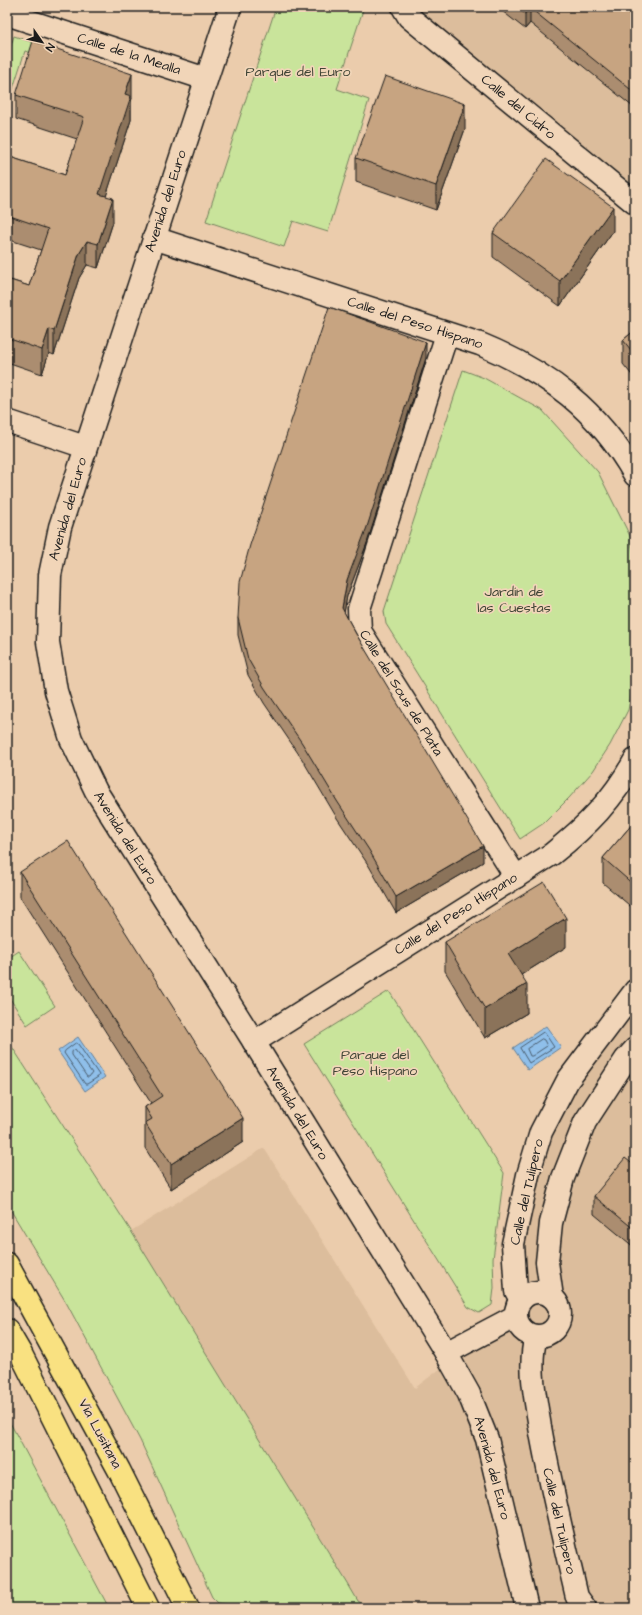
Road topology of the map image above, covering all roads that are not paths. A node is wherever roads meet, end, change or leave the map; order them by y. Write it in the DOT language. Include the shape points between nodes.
graph roads {
  1 [pos="230,7"];
  2 [pos="403,7"];
  3 [pos="7,14"];
  4 [pos="206,79"];
  5 [pos="635,203"];
  6 [pos="154,238"];
  7 [pos="448,334"];
  8 [pos="7,421"];
  9 [pos="85,447"];
  10 [pos="635,475"];
  11 [pos="635,760"];
  12 [pos="516,877"];
  13 [pos="635,991"];
  14 [pos="254,1042"];
  15 [pos="635,1049"];
  16 [pos="7,1264"];
  17 [pos="552,1297"];
  18 [pos="518,1308"];
  19 [pos="7,1330"];
  20 [pos="536,1336"];
  21 [pos="446,1353"];
  22 [pos="148,1608"];
  23 [pos="188,1608"];
  24 [pos="527,1608"];
  25 [pos="585,1608"];
  1 -- 4 [label="street, Avenida del Euro"];
  2 -- 5 [label="street, Calle del Cidro" via="409,17"];
  3 -- 4 [label="street, Calle de la Mealla"];
  4 -- 6 [label="street, Avenida del Euro"];
  6 -- 7 [label="street, Calle del Peso Hispano"];
  6 -- 9 [label="street, Avenida del Euro"];
  7 -- 10 [label="street, Calle del Peso Hispano" via="506,354 553,383 586,410 610,437"];
  7 -- 12 [label="street, Calle del Sous de Plata" via="359,609 358,621 360,631"];
  8 -- 9 [label="street"];
  9 -- 14 [label="street, Avenida del Euro" via="60,526 50,575 48,642 56,691 71,739 96,791"];
  11 -- 12 [label="street, Calle del Peso Hispano" via="611,797 592,820 552,854"];
  12 -- 14 [label="street, Calle del Peso Hispano"];
  13 -- 18 [label="street, Calle del Tulipero" via="568,1080 540,1132 513,1244"];
  14 -- 21 [label="street, Avenida del Euro"];
  15 -- 17 [label="street" via="584,1122 563,1178 551,1223 547,1262"];
  16 -- 23 [label="main road, Vía Lusitana" via="119,1470"];
  17 -- 18 [label="street" via="536,1292 528,1295"];
  17 -- 20 [label="street" via="560,1312 559,1321 548,1334"];
  18 -- 20 [label="street" via="518,1324 524,1331"];
  18 -- 21 [label="street"];
  19 -- 22 [label="main road"];
  20 -- 25 [label="street, Calle del Tulipero" via="532,1350 532,1374 548,1472 577,1598"];
  21 -- 24 [label="street, Avenida del Euro" via="469,1394 487,1439"];
}
